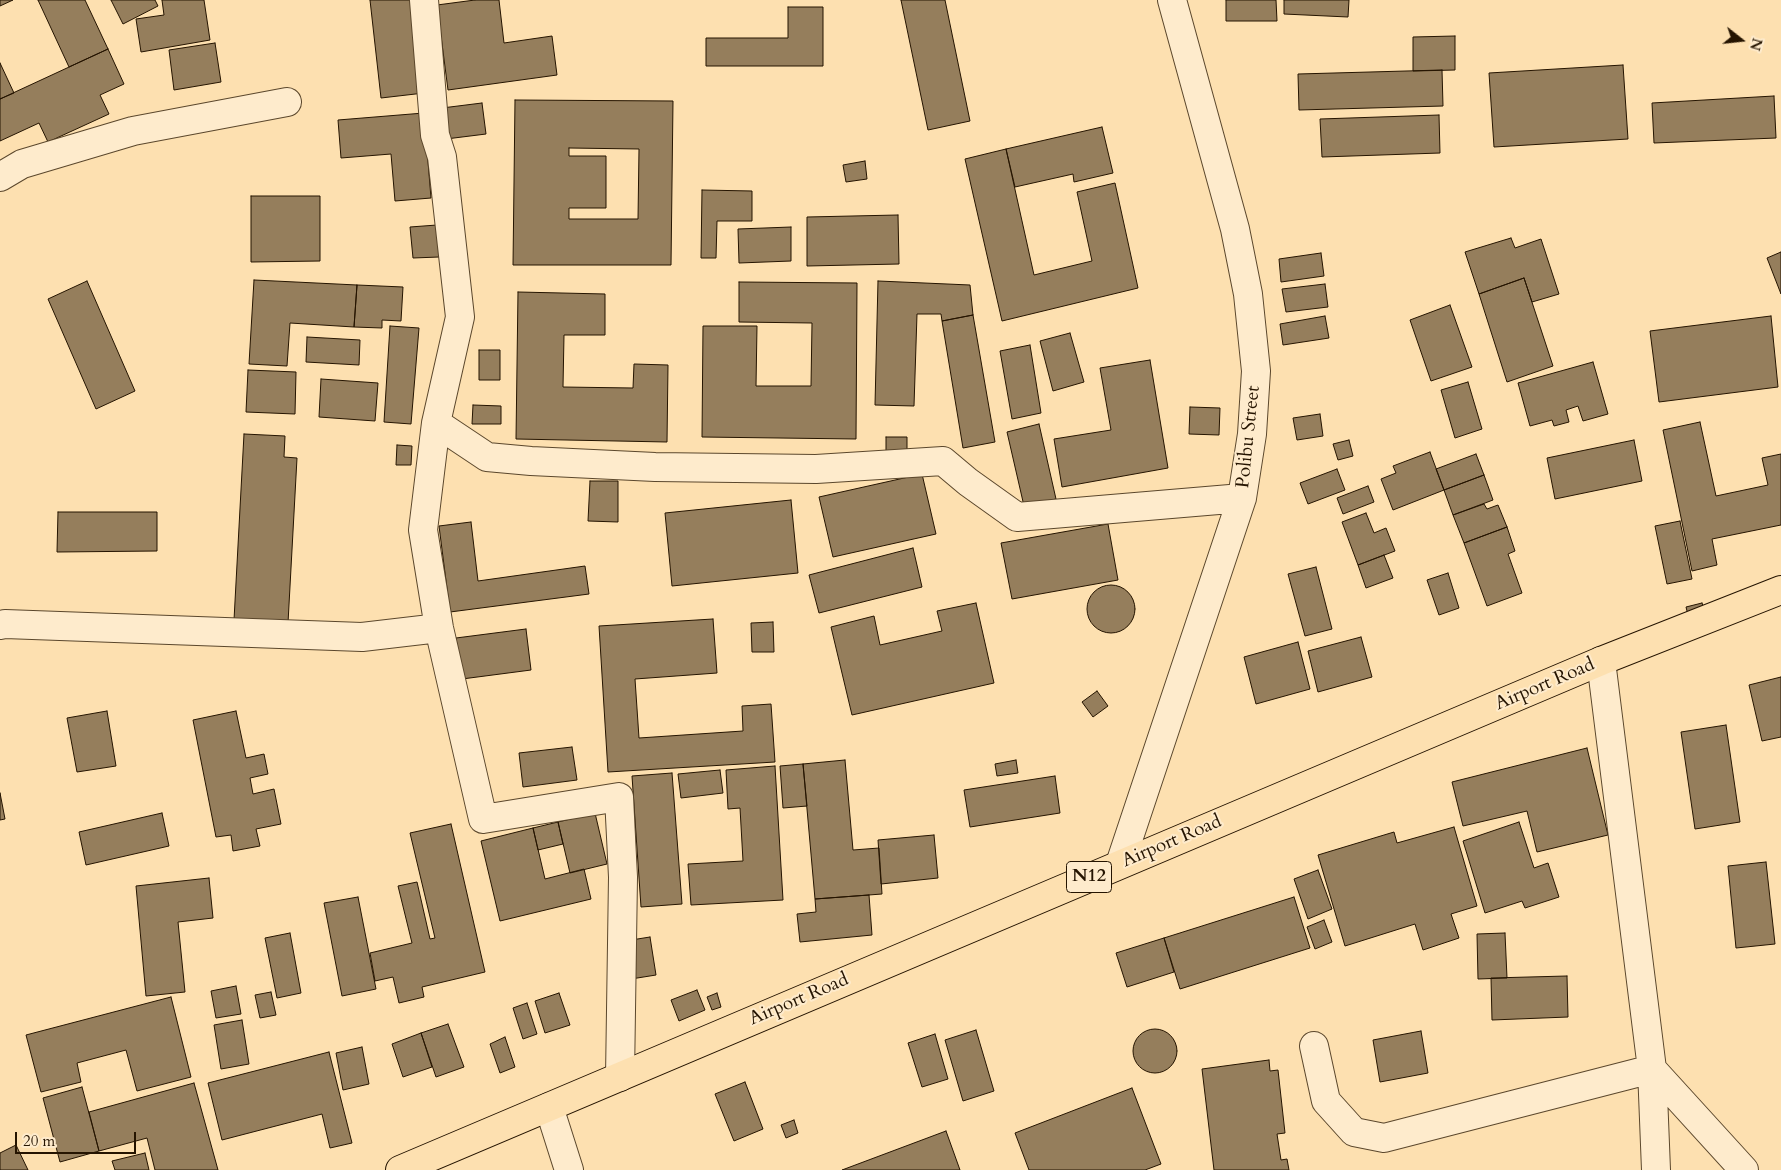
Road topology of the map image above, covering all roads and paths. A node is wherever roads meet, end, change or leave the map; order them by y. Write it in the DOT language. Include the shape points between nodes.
graph roads {
  1 [pos="424,0"];
  2 [pos="1172,0"];
  3 [pos="287,102"];
  4 [pos="0,177"];
  5 [pos="436,423"];
  6 [pos="1242,498"];
  7 [pos="1781,590"];
  8 [pos="2,621"];
  9 [pos="439,628"];
  10 [pos="1601,661"];
  11 [pos="1120,864"];
  12 [pos="1314,1046"];
  13 [pos="1652,1069"];
  14 [pos="620,1077"];
  15 [pos="549,1107"];
  16 [pos="400,1170"];
  17 [pos="569,1170"];
  18 [pos="1656,1170"];
  19 [pos="1744,1170"];
  1 -- 5 [label="street" via="435,134 442,157 460,316"];
  2 -- 6 [label="street, Polibu Street" via="1235,230 1248,294 1256,371 1252,434"];
  3 -- 4 [label="street" via="133,131 22,164"];
  5 -- 6 [label="street" via="487,457 531,461 655,467 816,469 943,461 1017,517"];
  5 -- 9 [label="street" via="423,530"];
  6 -- 11 [label="street, Polibu Street"];
  7 -- 10 [label="highway, Airport Road / N12"];
  8 -- 9 [label="street" via="362,637"];
  9 -- 14 [label="street" via="483,819 619,798 623,877"];
  10 -- 11 [label="highway, Airport Road / N12"];
  10 -- 13 [label="street"];
  11 -- 14 [label="highway, Airport Road / N12"];
  12 -- 13 [label="street" via="1326,1101 1354,1132 1384,1138"];
  13 -- 18 [label="street"];
  13 -- 19 [label="street"];
  14 -- 15 [label="highway, Airport Road / N12"];
  15 -- 16 [label="highway, Airport Road / N12"];
  15 -- 17 [label="street"];
}
